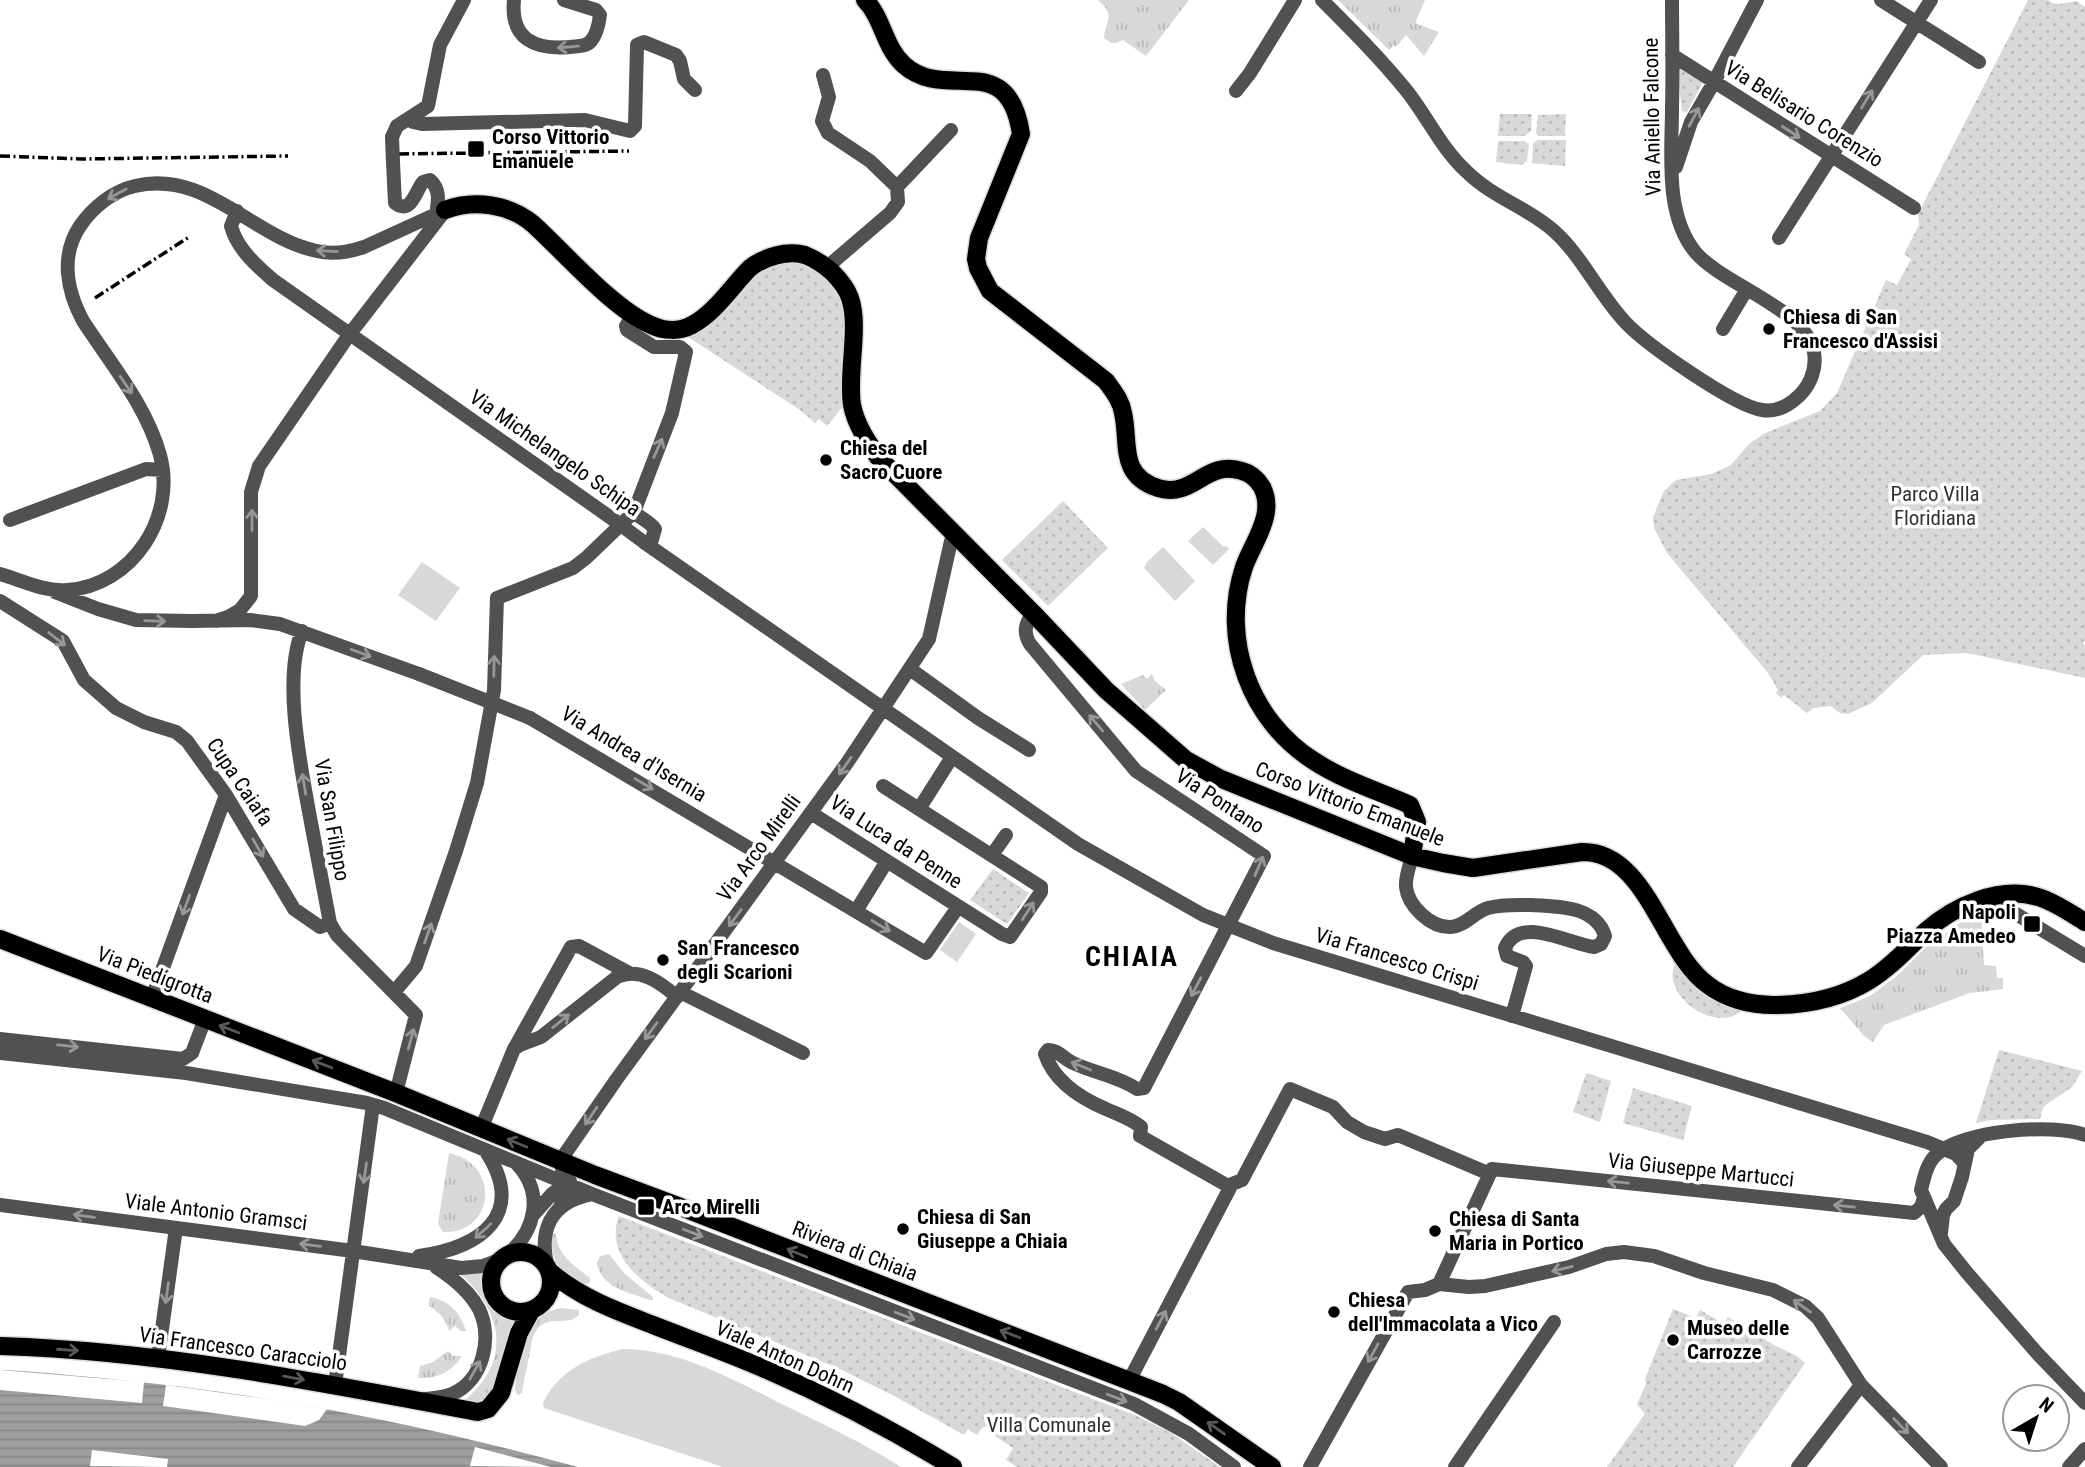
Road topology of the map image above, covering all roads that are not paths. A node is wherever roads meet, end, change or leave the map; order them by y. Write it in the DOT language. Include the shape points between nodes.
graph roads {
  1 [pos="464,0"];
  2 [pos="514,0"];
  3 [pos="565,0"];
  4 [pos="865,0"];
  5 [pos="1295,0"];
  6 [pos="1322,0"];
  7 [pos="1672,0"];
  8 [pos="1757,0"];
  9 [pos="1881,0"];
  10 [pos="1931,0"];
  11 [pos="1916,22"];
  12 [pos="1672,55"];
  13 [pos="1979,62"];
  14 [pos="823,75"];
  15 [pos="1714,82"];
  16 [pos="695,90"];
  17 [pos="1236,91"];
  18 [pos="409,118"];
  19 [pos="951,130"];
  20 [pos="1831,157"];
  21 [pos="1672,181"];
  22 [pos="897,187"];
  23 [pos="1914,208"];
  24 [pos="237,212"];
  25 [pos="441,213"];
  26 [pos="392,234"];
  27 [pos="1779,239"];
  28 [pos="826,268"];
  29 [pos="394,275"];
  30 [pos="1747,289"];
  31 [pos="633,315"];
  32 [pos="1723,329"];
  33 [pos="349,335"];
  34 [pos="163,470"];
  35 [pos="634,512"];
  36 [pos="10,520"];
  37 [pos="951,541"];
  38 [pos="648,544"];
  39 [pos="0,574"];
  40 [pos="106,581"];
  41 [pos="44,588"];
  42 [pos="252,588"];
  43 [pos="0,601"];
  44 [pos="1034,613"];
  45 [pos="112,614"];
  46 [pos="216,621"];
  47 [pos="280,624"];
  48 [pos="302,631"];
  49 [pos="910,669"];
  50 [pos="883,709"];
  51 [pos="1029,750"];
  52 [pos="952,757"];
  53 [pos="883,786"];
  54 [pos="226,795"];
  55 [pos="919,809"];
  56 [pos="811,813"];
  57 [pos="1006,835"];
  58 [pos="992,855"];
  59 [pos="1412,856"];
  60 [pos="887,862"];
  61 [pos="775,863"];
  62 [pos="1981,898"];
  63 [pos="2043,898"];
  64 [pos="958,906"];
  65 [pos="856,911"];
  66 [pos="2030,922"];
  67 [pos="2085,922"];
  68 [pos="330,923"];
  69 [pos="1228,927"];
  70 [pos="0,939"];
  71 [pos="2085,956"];
  72 [pos="629,973"];
  73 [pos="394,992"];
  74 [pos="678,994"];
  75 [pos="152,998"];
  76 [pos="1512,1016"];
  77 [pos="205,1019"];
  78 [pos="0,1039"];
  79 [pos="514,1049"];
  80 [pos="0,1053"];
  81 [pos="803,1053"];
  82 [pos="293,1054"];
  83 [pos="397,1093"];
  84 [pos="373,1105"];
  85 [pos="481,1129"];
  86 [pos="1982,1135"];
  87 [pos="2085,1135"];
  88 [pos="484,1149"];
  89 [pos="1944,1150"];
  90 [pos="560,1161"];
  91 [pos="516,1163"];
  92 [pos="1965,1164"];
  93 [pos="1490,1174"];
  94 [pos="595,1175"];
  95 [pos="566,1183"];
  96 [pos="1231,1186"];
  97 [pos="592,1194"];
  98 [pos="1924,1198"];
  99 [pos="0,1205"];
  100 [pos="1950,1206"];
  101 [pos="560,1207"];
  102 [pos="533,1215"];
  103 [pos="176,1228"];
  104 [pos="1942,1240"];
  105 [pos="353,1251"];
  106 [pos="503,1257"];
  107 [pos="403,1258"];
  108 [pos="426,1261"];
  109 [pos="549,1271"];
  110 [pos="1439,1284"];
  111 [pos="593,1301"];
  112 [pos="535,1308"];
  113 [pos="1554,1322"];
  114 [pos="0,1346"];
  115 [pos="158,1358"];
  116 [pos="1129,1381"];
  117 [pos="335,1385"];
  118 [pos="1861,1385"];
  119 [pos="419,1400"];
  120 [pos="2085,1403"];
  121 [pos="2085,1449"];
  122 [pos="953,1467"];
  123 [pos="1234,1467"];
  124 [pos="1272,1467"];
  125 [pos="1310,1467"];
  126 [pos="1455,1467"];
  127 [pos="1798,1467"];
  128 [pos="1941,1467"];
  129 [pos="2069,1467"];
  1 -- 18 [label="street" via="440,45 428,106"];
  3 -- 2 [label="street, one-way" via="600,15 597,30 584,46 553,48 532,43 517,28"];
  4 -- 59 [label="main road" via="903,64 925,78 981,81 1002,91 1013,104 1021,134 979,237 978,268 990,290 1106,381 1119,399 1135,473 1170,491 1223,467 1248,473 1260,484 1266,516 1237,598 1236,635 1252,693 1282,736 1312,760 1410,805 1417,822"];
  5 -- 17 [label="street"];
  6 -- 30 [label="street, Via Aniello Falcone" via="1382,61 1464,170 1496,196 1554,231 1641,337 1737,401 1775,410 1790,403 1813,376 1812,343 1799,325"];
  7 -- 12 [label="street, Via Aniello Falcone"];
  8 -- 15 [label="street"];
  9 -- 11 [label="street"];
  10 -- 11 [label="street"];
  11 -- 13 [label="street"];
  20 -- 11 [label="street, one-way"];
  12 -- 15 [label="street, Via Belisario Corenzio"];
  12 -- 21 [label="street, Via Aniello Falcone"];
  14 -- 22 [label="street" via="829,97 822,121 828,132 870,161"];
  15 -- 20 [label="street, Via Belisario Corenzio, one-way"];
  21 -- 15 [label="street, one-way" via="1690,122"];
  16 -- 18 [label="street" via="684,79 676,55 644,42 637,46 635,126 630,131 585,120 422,124"];
  18 -- 25 [label="street, bridge" via="397,126 392,137 395,203 411,204 423,181 430,180"];
  19 -- 22 [label="street"];
  20 -- 23 [label="street, Via Belisario Corenzio"];
  20 -- 27 [label="street"];
  21 -- 30 [label="street, Via Aniello Falcone" via="1674,205 1696,253"];
  22 -- 28 [label="street" via="898,202 890,213"];
  26 -- 24 [label="street, one-way" via="352,250 317,251 292,243"];
  24 -- 33 [label="street, Via Michelangelo Schipa" via="232,232 254,262"];
  24 -- 34 [label="street, one-way" via="177,185 131,187 92,211 68,252 67,272 76,308 136,401"];
  25 -- 26 [label="street"];
  25 -- 29 [label="street"];
  25 -- 31 [label="main road" via="478,204 521,215"];
  26 -- 29 [label="street" via="400,239 404,251"];
  28 -- 31 [label="main road" via="801,254 766,259 750,268 697,322 680,329 653,326"];
  28 -- 44 [label="main road, Corso Vittorio Emanuele" via="850,298 850,388 854,414 865,437 878,457"];
  29 -- 33 [label="street"];
  30 -- 32 [label="street"];
  35 -- 31 [label="street, one-way" via="671,413 686,354 683,348 654,347 626,330"];
  33 -- 38 [label="street, Via Michelangelo Schipa, bridge"];
  42 -- 33 [label="street, one-way" via="251,492 255,473"];
  34 -- 36 [label="street" via="146,469"];
  34 -- 40 [label="street" via="159,509 147,540 133,559"];
  35 -- 38 [label="street" via="654,529"];
  73 -- 35 [label="street, one-way" via="416,966 477,783 494,690 497,598 573,568"];
  37 -- 49 [label="street, Via Arco Mirelli" via="931,634"];
  38 -- 50 [label="street, Via Michelangelo Schipa"];
  39 -- 41 [label="street"];
  40 -- 41 [label="street" via="81,589"];
  40 -- 45 [label="street" via="99,589 99,601"];
  41 -- 45 [label="street, Via Andrea d'Isernia"];
  42 -- 46 [label="street" via="243,608"];
  42 -- 47 [label="street" via="260,609"];
  43 -- 54 [label="street, Cupa Caiafa, one-way" via="63,641 84,680 116,708 182,736"];
  44 -- 59 [label="main road, Corso Vittorio Emanuele" via="1106,690 1186,760 1219,778"];
  69 -- 44 [label="street, Via Pontano, one-way" via="1264,856 1136,771 1030,644 1025,631"];
  45 -- 46 [label="street, Via Andrea d'Isernia, one-way" via="128,619"];
  46 -- 47 [label="street, Via Andrea d'Isernia"];
  47 -- 48 [label="street, Via Andrea d'Isernia"];
  48 -- 61 [label="street, Via Andrea d'Isernia, one-way, bridge" via="530,718"];
  68 -- 48 [label="street, Via San Filippo, one-way" via="297,742 295,674"];
  49 -- 50 [label="street, Via Arco Mirelli"];
  49 -- 51 [label="street"];
  50 -- 52 [label="street, Via Francesco Crispi"];
  50 -- 56 [label="street, Via Arco Mirelli, one-way"];
  52 -- 55 [label="street"];
  52 -- 69 [label="street, Via Francesco Crispi" via="1097,856"];
  53 -- 55 [label="street"];
  54 -- 68 [label="street, Cupa Caiafa, one-way" via="293,909 320,927"];
  54 -- 75 [label="street, one-way"];
  55 -- 58 [label="street"];
  56 -- 60 [label="street, Via Luca da Penne"];
  56 -- 61 [label="street, Via Arco Mirelli"];
  57 -- 58 [label="street"];
  64 -- 58 [label="street, Via Luca da Penne, one-way" via="1005,936 1012,935 1041,889"];
  59 -- 62 [label="main road, Corso Vittorio Emanuele" via="1473,868 1598,853 1627,871 1687,965 1707,985 1734,998 1771,1005 1826,999 1857,987 1884,970 1946,915"];
  59 -- 76 [label="street" via="1406,883 1409,897 1421,914 1442,926 1462,924 1491,906 1551,906 1581,912 1604,931 1603,942 1594,947 1539,932 1510,940 1507,956 1526,967"];
  60 -- 64 [label="street, Via Luca da Penne"];
  60 -- 65 [label="street"];
  61 -- 65 [label="street, Via Andrea d'Isernia"];
  61 -- 74 [label="street, Via Arco Mirelli, one-way"];
  62 -- 63 [label="main road, Corso Vittorio Emanuele" via="2022,894"];
  62 -- 66 [label="street"];
  63 -- 66 [label="street" via="2022,903"];
  63 -- 67 [label="main road, Corso Vittorio Emanuele"];
  65 -- 64 [label="street, Via Andrea d'Isernia, one-way" via="926,953"];
  66 -- 71 [label="street"];
  68 -- 73 [label="street, Via San Filippo"];
  69 -- 76 [label="street, Via Francesco Crispi"];
  69 -- 96 [label="street, Via Pontano, one-way" via="1144,1088 1075,1064 1054,1050 1045,1054 1066,1086 1130,1118 1141,1127 1140,1136"];
  70 -- 75 [label="main road, Via Piedigrotta"];
  72 -- 74 [label="street" via="648,977"];
  79 -- 72 [label="street, one-way" via="541,1037 617,977"];
  72 -- 79 [label="street" via="574,946"];
  83 -- 73 [label="street, Via San Filippo, one-way" via="416,1016"];
  74 -- 81 [label="street"];
  74 -- 90 [label="street, Via Arco Mirelli, one-way"];
  75 -- 77 [label="main road, Via Piedigrotta"];
  76 -- 89 [label="street, Via Francesco Crispi"];
  78 -- 77 [label="street, one-way" via="183,1059 192,1054"];
  82 -- 77 [label="main road, Via Piedigrotta, one-way"];
  79 -- 85 [label="street"];
  80 -- 84 [label="street" via="200,1075"];
  83 -- 82 [label="main road, Riviera di Chiaia, one-way"];
  83 -- 85 [label="main road, Riviera di Chiaia"];
  84 -- 88 [label="street"];
  84 -- 105 [label="street, one-way"];
  90 -- 85 [label="main road, Riviera di Chiaia, one-way"];
  86 -- 87 [label="street" via="2054,1129"];
  86 -- 89 [label="street"];
  86 -- 92 [label="street" via="1968,1149"];
  88 -- 91 [label="street"];
  88 -- 107 [label="street, one-way" via="502,1187 497,1216 489,1227 466,1244"];
  89 -- 92 [label="street"];
  89 -- 98 [label="street" via="1928,1166"];
  90 -- 94 [label="main road, Riviera di Chiaia"];
  90 -- 95 [label="street"];
  91 -- 95 [label="street"];
  91 -- 102 [label="street" via="533,1191"];
  92 -- 100 [label="street"];
  93 -- 96 [label="street, Via Giuseppe Martucci" via="1398,1135 1382,1139 1364,1132 1333,1107 1290,1089 1242,1180"];
  98 -- 93 [label="street, Via Giuseppe Martucci, one-way" via="1921,1208 1912,1213 1492,1169"];
  93 -- 110 [label="street"];
  94 -- 95 [label="street"];
  116 -- 94 [label="main road, Riviera di Chiaia, one-way"];
  95 -- 97 [label="street"];
  95 -- 101 [label="street"];
  95 -- 102 [label="street"];
  116 -- 96 [label="street, one-way"];
  97 -- 101 [label="street"];
  97 -- 123 [label="street, one-way" via="1134,1404"];
  98 -- 100 [label="street" via="1937,1206"];
  98 -- 104 [label="street"];
  103 -- 99 [label="street, Viale Antonio Gramsci, one-way"];
  100 -- 104 [label="street" via="1941,1223"];
  101 -- 109 [label="street" via="545,1237"];
  102 -- 106 [label="street" via="523,1239"];
  105 -- 103 [label="street, Viale Antonio Gramsci, one-way"];
  103 -- 115 [label="street, one-way"];
  104 -- 120 [label="street"];
  105 -- 107 [label="street, Viale Antonio Gramsci"];
  105 -- 117 [label="street"];
  106 -- 108 [label="street, Viale Antonio Gramsci" via="483,1266 461,1268"];
  106 -- 109 [label="main road" via="527,1252 544,1262"];
  106 -- 112 [label="main road" via="490,1279 495,1299 511,1311"];
  107 -- 108 [label="street, Viale Antonio Gramsci"];
  119 -- 108 [label="street, one-way" via="451,1395 463,1388 480,1366 485,1336 471,1297"];
  109 -- 111 [label="main road, Viale Anton Dohrn"];
  109 -- 112 [label="main road" via="550,1290"];
  118 -- 110 [label="street, one-way" via="1818,1318 1805,1306 1773,1290 1645,1254 1614,1252 1485,1286"];
  110 -- 125 [label="street, one-way" via="1407,1293"];
  111 -- 112 [label="main road, Viale Anton Dohrn" via="557,1301"];
  111 -- 122 [label="main road, Viale Anton Dohrn" via="804,1388"];
  112 -- 119 [label="main road, Via Francesco Caracciolo" via="519,1333 501,1393 488,1409 478,1412"];
  113 -- 126 [label="street"];
  114 -- 115 [label="main road, Via Francesco Caracciolo, one-way"];
  115 -- 117 [label="main road, Via Francesco Caracciolo, one-way"];
  124 -- 116 [label="main road, Riviera di Chiaia, one-way" via="1179,1402"];
  117 -- 119 [label="main road, Via Francesco Caracciolo"];
  118 -- 127 [label="street"];
  118 -- 128 [label="street, one-way"];
  121 -- 129 [label="street"];
}
